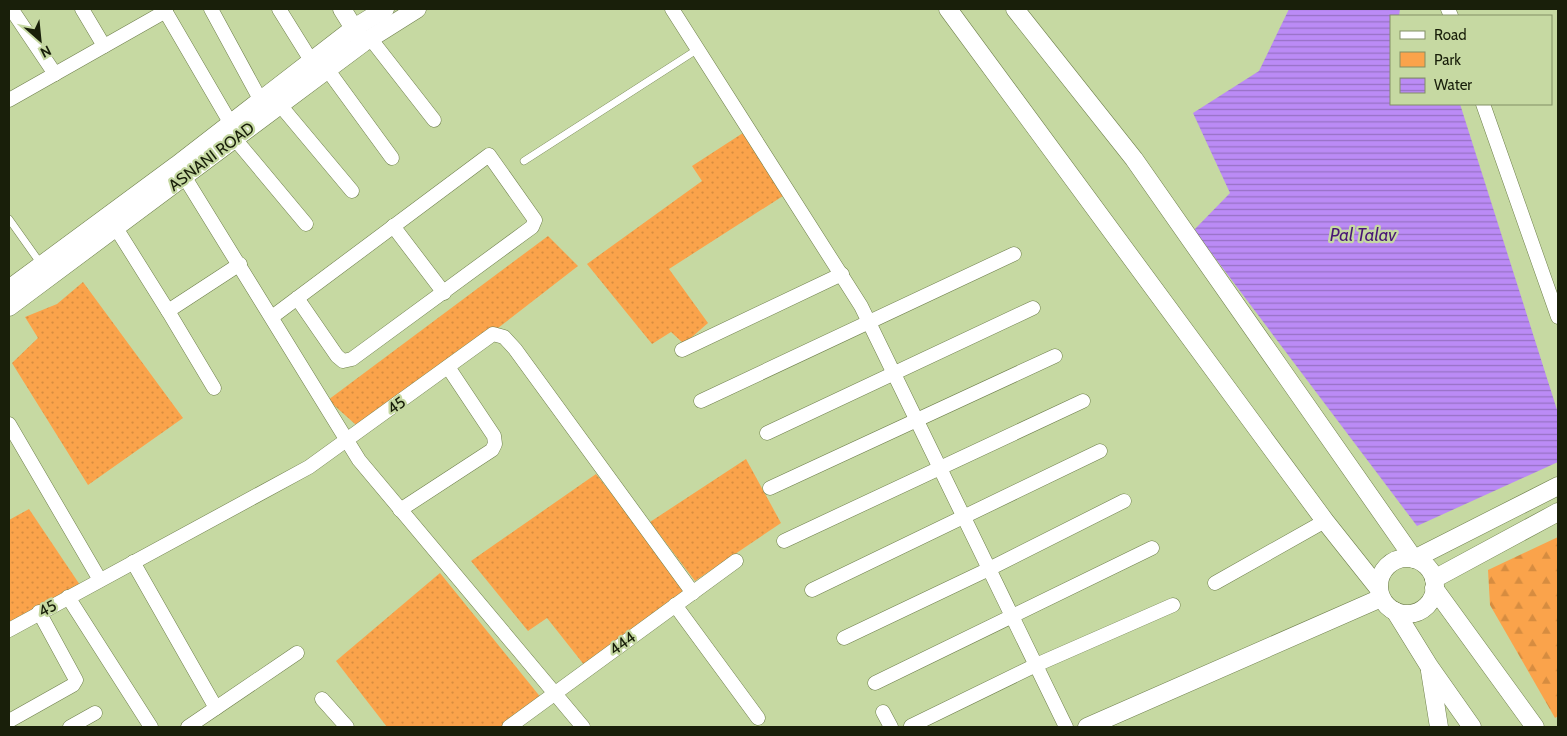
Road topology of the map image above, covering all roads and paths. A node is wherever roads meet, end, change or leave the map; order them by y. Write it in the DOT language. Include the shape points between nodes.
graph roads {
  1 [pos="82,9"];
  2 [pos="211,9"];
  3 [pos="279,9"];
  4 [pos="342,9"];
  5 [pos="385,9"];
  6 [pos="417,9"];
  7 [pos="672,9"];
  8 [pos="948,9"];
  9 [pos="1016,9"];
  10 [pos="12,10"];
  11 [pos="165,10"];
  12 [pos="362,36"];
  13 [pos="104,46"];
  14 [pos="698,49"];
  15 [pos="320,66"];
  16 [pos="55,74"];
  17 [pos="9,100"];
  18 [pos="261,101"];
  19 [pos="280,104"];
  20 [pos="1483,105"];
  21 [pos="434,120"];
  22 [pos="233,131"];
  23 [pos="392,158"];
  24 [pos="524,161"];
  25 [pos="181,171"];
  26 [pos="352,191"];
  27 [pos="9,219"];
  28 [pos="306,224"];
  29 [pos="393,226"];
  30 [pos="116,228"];
  31 [pos="1014,254"];
  32 [pos="41,264"];
  33 [pos="240,264"];
  34 [pos="842,274"];
  35 [pos="9,289"];
  36 [pos="444,292"];
  37 [pos="297,298"];
  38 [pos="9,307"];
  39 [pos="1033,308"];
  40 [pos="168,311"];
  41 [pos="272,317"];
  42 [pos="1558,317"];
  43 [pos="869,322"];
  44 [pos="682,350"];
  45 [pos="1056,356"];
  46 [pos="448,367"];
  47 [pos="894,375"];
  48 [pos="214,388"];
  49 [pos="700,401"];
  50 [pos="1083,401"];
  51 [pos="917,420"];
  52 [pos="9,424"];
  53 [pos="767,433"];
  54 [pos="346,441"];
  55 [pos="1100,451"];
  56 [pos="940,468"];
  57 [pos="1558,486"];
  58 [pos="770,488"];
  59 [pos="1124,501"];
  60 [pos="400,510"];
  61 [pos="1558,512"];
  62 [pos="964,518"];
  63 [pos="1325,520"];
  64 [pos="784,540"];
  65 [pos="1152,548"];
  66 [pos="1414,559"];
  67 [pos="736,561"];
  68 [pos="133,562"];
  69 [pos="989,569"];
  70 [pos="100,580"];
  71 [pos="1215,582"];
  72 [pos="1434,583"];
  73 [pos="812,590"];
  74 [pos="693,593"];
  75 [pos="1380,593"];
  76 [pos="68,597"];
  77 [pos="675,605"];
  78 [pos="1173,605"];
  79 [pos="1396,611"];
  80 [pos="39,612"];
  81 [pos="1012,615"];
  82 [pos="9,630"];
  83 [pos="844,638"];
  84 [pos="297,653"];
  85 [pos="1036,665"];
  86 [pos="1429,666"];
  87 [pos="875,683"];
  88 [pos="555,691"];
  89 [pos="322,699"];
  90 [pos="216,708"];
  91 [pos="883,712"];
  92 [pos="95,713"];
  93 [pos="758,718"];
  94 [pos="9,721"];
  95 [pos="340,725"];
  96 [pos="911,726"];
  97 [pos="70,727"];
  98 [pos="151,727"];
  99 [pos="188,727"];
  100 [pos="508,727"];
  101 [pos="583,727"];
  102 [pos="891,727"];
  103 [pos="1066,727"];
  104 [pos="1087,727"];
  105 [pos="1439,727"];
  106 [pos="1472,727"];
  107 [pos="1535,727"];
  1 -- 13 [label="street"];
  2 -- 18 [label="street"];
  3 -- 15 [label="street"];
  4 -- 12 [label="street"];
  5 -- 12 [label="street, ASNANI ROAD"];
  6 -- 12 [label="street, ASNANI ROAD"];
  7 -- 14 [label="street"];
  8 -- 63 [label="street"];
  9 -- 66 [label="street" via="1134,158"];
  10 -- 16 [label="street"];
  11 -- 13 [label="street"];
  11 -- 22 [label="street"];
  12 -- 15 [label="street, ASNANI ROAD"];
  12 -- 21 [label="street"];
  13 -- 16 [label="street"];
  14 -- 24 [label="lane"];
  14 -- 34 [label="street"];
  15 -- 18 [label="street, ASNANI ROAD"];
  15 -- 19 [label="street, ASNANI ROAD"];
  15 -- 23 [label="street"];
  16 -- 17 [label="street"];
  18 -- 22 [label="street, ASNANI ROAD"];
  19 -- 22 [label="street, ASNANI ROAD"];
  19 -- 26 [label="street"];
  20 -- 42 [label="street"];
  22 -- 25 [label="street, ASNANI ROAD"];
  22 -- 28 [label="street"];
  25 -- 30 [label="street, ASNANI ROAD"];
  25 -- 32 [label="street, ASNANI ROAD"];
  25 -- 33 [label="street"];
  27 -- 32 [label="lane"];
  29 -- 36 [label="street"];
  29 -- 36 [label="street" via="489,154 536,220"];
  29 -- 37 [label="street"];
  30 -- 38 [label="street, ASNANI ROAD"];
  30 -- 40 [label="street"];
  31 -- 43 [label="street"];
  32 -- 35 [label="street, ASNANI ROAD"];
  33 -- 40 [label="street"];
  33 -- 41 [label="street"];
  34 -- 43 [label="street"];
  34 -- 44 [label="street"];
  36 -- 37 [label="street" via="352,359 343,361"];
  37 -- 41 [label="street"];
  39 -- 47 [label="street"];
  40 -- 48 [label="street"];
  41 -- 54 [label="street"];
  43 -- 47 [label="street"];
  43 -- 49 [label="street"];
  45 -- 51 [label="street"];
  46 -- 54 [label="street, 45"];
  46 -- 60 [label="street" via="494,436 495,444 492,450"];
  46 -- 74 [label="street, 45" via="493,334 504,338"];
  47 -- 51 [label="street"];
  47 -- 53 [label="street"];
  50 -- 56 [label="street"];
  51 -- 56 [label="street"];
  51 -- 58 [label="street"];
  52 -- 70 [label="street"];
  54 -- 60 [label="street"];
  54 -- 68 [label="street, 45" via="309,467"];
  55 -- 62 [label="street"];
  56 -- 62 [label="street"];
  56 -- 64 [label="street"];
  57 -- 66 [label="street"];
  59 -- 69 [label="street"];
  60 -- 88 [label="street"];
  61 -- 72 [label="street"];
  62 -- 69 [label="street"];
  62 -- 73 [label="street"];
  63 -- 71 [label="street"];
  63 -- 75 [label="street"];
  65 -- 81 [label="street"];
  66 -- 72 [label="street" via="1423,563"];
  66 -- 75 [label="street" via="1404,558 1388,565 1383,572"];
  67 -- 74 [label="street, 444"];
  68 -- 70 [label="street, 45"];
  68 -- 90 [label="street"];
  69 -- 81 [label="street"];
  69 -- 83 [label="street"];
  70 -- 76 [label="street, 45"];
  72 -- 79 [label="street" via="1426,606 1410,614"];
  72 -- 107 [label="street"];
  74 -- 77 [label="street, 444"];
  75 -- 79 [label="street" via="1386,605"];
  75 -- 104 [label="street"];
  76 -- 80 [label="street, 45"];
  76 -- 98 [label="street"];
  77 -- 88 [label="street, 444"];
  77 -- 93 [label="street"];
  78 -- 85 [label="street"];
  79 -- 86 [label="street"];
  80 -- 82 [label="street, 45"];
  80 -- 94 [label="street" via="76,680 73,685"];
  81 -- 85 [label="street"];
  81 -- 87 [label="street"];
  84 -- 90 [label="street"];
  85 -- 96 [label="street"];
  85 -- 103 [label="street"];
  86 -- 105 [label="street"];
  86 -- 106 [label="street"];
  88 -- 100 [label="street, 444"];
  88 -- 101 [label="street"];
  89 -- 95 [label="street"];
  90 -- 99 [label="street"];
  91 -- 102 [label="street"];
  92 -- 97 [label="street"];
}
